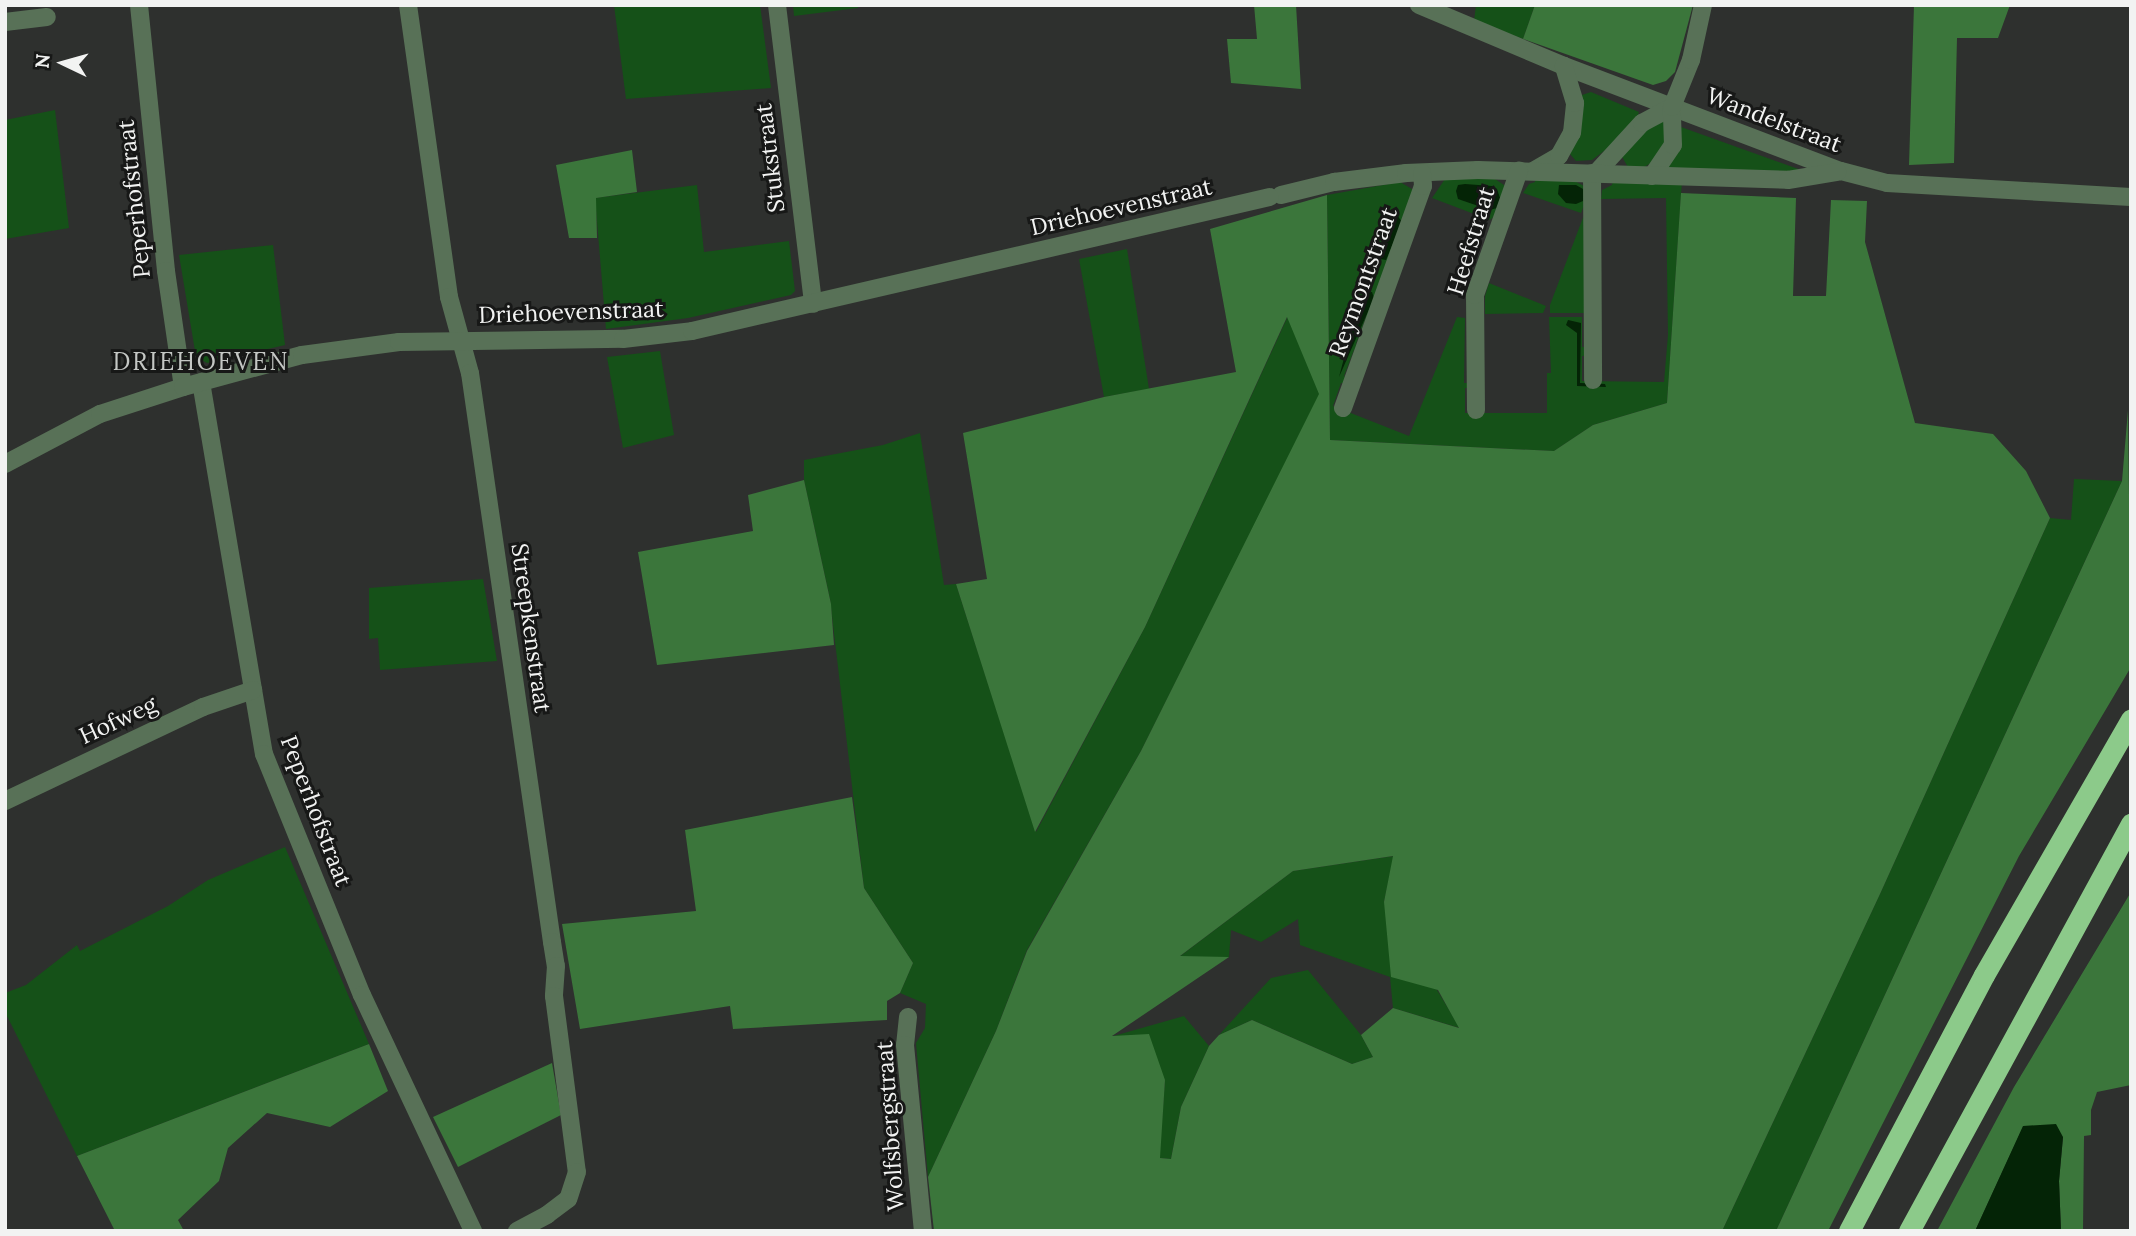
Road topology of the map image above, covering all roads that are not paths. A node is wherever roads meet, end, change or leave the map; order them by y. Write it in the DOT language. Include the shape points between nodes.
graph roads {
  1 [pos="139,5"];
  2 [pos="408,5"];
  3 [pos="777,5"];
  4 [pos="1419,5"];
  5 [pos="1703,5"];
  6 [pos="47,17"];
  7 [pos="5,22"];
  8 [pos="1564,66"];
  9 [pos="1672,107"];
  10 [pos="1525,172"];
  11 [pos="1841,172"];
  12 [pos="1422,173"];
  13 [pos="1594,173"];
  14 [pos="1652,176"];
  15 [pos="2131,197"];
  16 [pos="813,304"];
  17 [pos="460,340"];
  18 [pos="1593,380"];
  19 [pos="201,382"];
  20 [pos="183,387"];
  21 [pos="1343,408"];
  22 [pos="1476,410"];
  23 [pos="5,464"];
  24 [pos="253,690"];
  25 [pos="2131,719"];
  26 [pos="5,801"];
  27 [pos="2131,822"];
  28 [pos="908,1017"];
  29 [pos="473,1231"];
  30 [pos="517,1231"];
  31 [pos="923,1231"];
  32 [pos="1849,1231"];
  33 [pos="1909,1231"];
  1 -- 20 [label="street, Peperhofstraat" via="166,271"];
  2 -- 17 [label="street, Streepkenstraat" via="449,297"];
  3 -- 16 [label="street, Stukstraat"];
  4 -- 8 [label="street, Wandelstraat"];
  5 -- 9 [label="street" via="1690,60"];
  6 -- 7 [label="street"];
  8 -- 9 [label="street, Wandelstraat"];
  8 -- 10 [label="street" via="1575,103 1572,133 1559,156"];
  9 -- 11 [label="street, Wandelstraat"];
  9 -- 13 [label="street" via="1642,124"];
  9 -- 14 [label="street" via="1673,145"];
  10 -- 12 [label="street, Driehoevenstraat"];
  10 -- 13 [label="street, Driehoevenstraat"];
  10 -- 22 [label="street, Heefstraat" via="1475,295"];
  11 -- 14 [label="street, Driehoevenstraat" via="1788,180"];
  11 -- 15 [label="street, Wandelstraat" via="1887,183"];
  12 -- 16 [label="street, Driehoevenstraat" via="1334,182"];
  12 -- 21 [label="street, Reymontstraat" via="1423,186"];
  13 -- 14 [label="street, Driehoevenstraat"];
  13 -- 18 [label="street"];
  16 -- 17 [label="street, Driehoevenstraat" via="692,331 623,339"];
  17 -- 19 [label="street, Driehoevenstraat" via="399,342 302,355"];
  17 -- 30 [label="street, Streepkenstraat" via="470,373 554,954 554,996 577,1172 568,1199"];
  19 -- 20 [label="street, Driehoevenstraat"];
  19 -- 24 [label="street, Peperhofstraat"];
  20 -- 23 [label="street, Driehoevenstraat" via="100,414"];
  24 -- 26 [label="street, Hofweg" via="203,708"];
  24 -- 29 [label="street, Peperhofstraat" via="264,754 362,995"];
  25 -- 32 [label="highway" via="1984,975"];
  27 -- 33 [label="highway"];
  28 -- 31 [label="street, Wolfsbergstraat" via="905,1045"];
}
